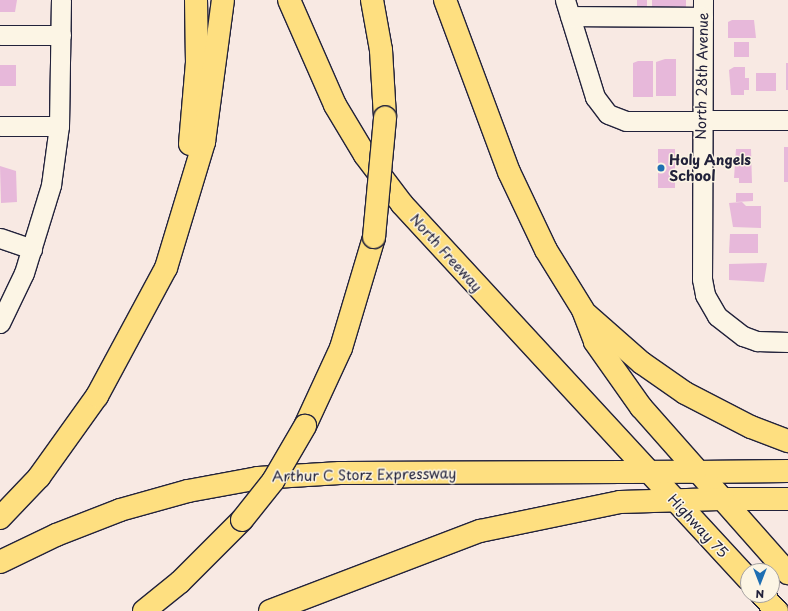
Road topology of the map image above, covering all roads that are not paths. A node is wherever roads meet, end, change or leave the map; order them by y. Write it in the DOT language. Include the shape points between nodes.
graph roads {
  1 [pos="61,0"];
  2 [pos="196,0"];
  3 [pos="223,0"];
  4 [pos="289,0"];
  5 [pos="372,0"];
  6 [pos="445,0"];
  7 [pos="568,8"];
  8 [pos="703,8"];
  9 [pos="0,35"];
  10 [pos="61,35"];
  11 [pos="788,120"];
  12 [pos="702,121"];
  13 [pos="0,126"];
  14 [pos="59,126"];
  15 [pos="0,238"];
  16 [pos="32,249"];
  17 [pos="583,310"];
  18 [pos="0,322"];
  19 [pos="132,332"];
  20 [pos="788,342"];
  21 [pos="788,441"];
  22 [pos="788,471"];
  23 [pos="695,472"];
  24 [pos="648,473"];
  25 [pos="720,499"];
  26 [pos="788,499"];
  27 [pos="674,500"];
  28 [pos="0,518"];
  29 [pos="0,562"];
  30 [pos="740,571"];
  31 [pos="788,573"];
  32 [pos="770,603"];
  33 [pos="144,611"];
  34 [pos="270,611"];
  35 [pos="777,611"];
  1 -- 10 [label="street"];
  2 -- 19 [label="main road" via="196,88 188,154 169,230"];
  3 -- 19 [label="main road" via="213,92 198,169 166,268"];
  4 -- 24 [label="main road, North Freeway" via="335,105 365,155 402,204"];
  5 -- 33 [label="main road, bridge" via="382,57 385,118 374,237 341,348 305,426 273,481 242,520 186,576"];
  6 -- 17 [label="main road" via="509,172 546,250"];
  7 -- 8 [label="street"];
  7 -- 12 [label="street" via="595,97 602,109 622,120"];
  8 -- 12 [label="street, North 28th Avenue"];
  9 -- 10 [label="street"];
  10 -- 14 [label="street"];
  11 -- 12 [label="street"];
  12 -- 20 [label="street, North 28th Avenue" via="702,279 705,295 717,316 743,336 757,341"];
  13 -- 14 [label="street"];
  14 -- 16 [label="street" via="51,186"];
  15 -- 16 [label="street"];
  16 -- 18 [label="street"];
  17 -- 21 [label="main road" via="642,363 679,389 726,415"];
  17 -- 23 [label="main road" via="595,342 615,372"];
  19 -- 28 [label="main road" via="74,430 38,477"];
  22 -- 23 [label="main road, Arthur C Storz Expressway"];
  23 -- 24 [label="main road, Arthur C Storz Expressway"];
  23 -- 25 [label="main road"];
  24 -- 27 [label="main road, Highway 75"];
  24 -- 29 [label="main road, Arthur C Storz Expressway" via="340,473 258,478 194,490 120,510 56,535"];
  25 -- 26 [label="main road"];
  25 -- 27 [label="main road"];
  25 -- 31 [label="main road"];
  27 -- 30 [label="main road, Highway 75"];
  27 -- 34 [label="main road" via="585,507 480,531"];
  32 -- 35 [label="main road"];
}
